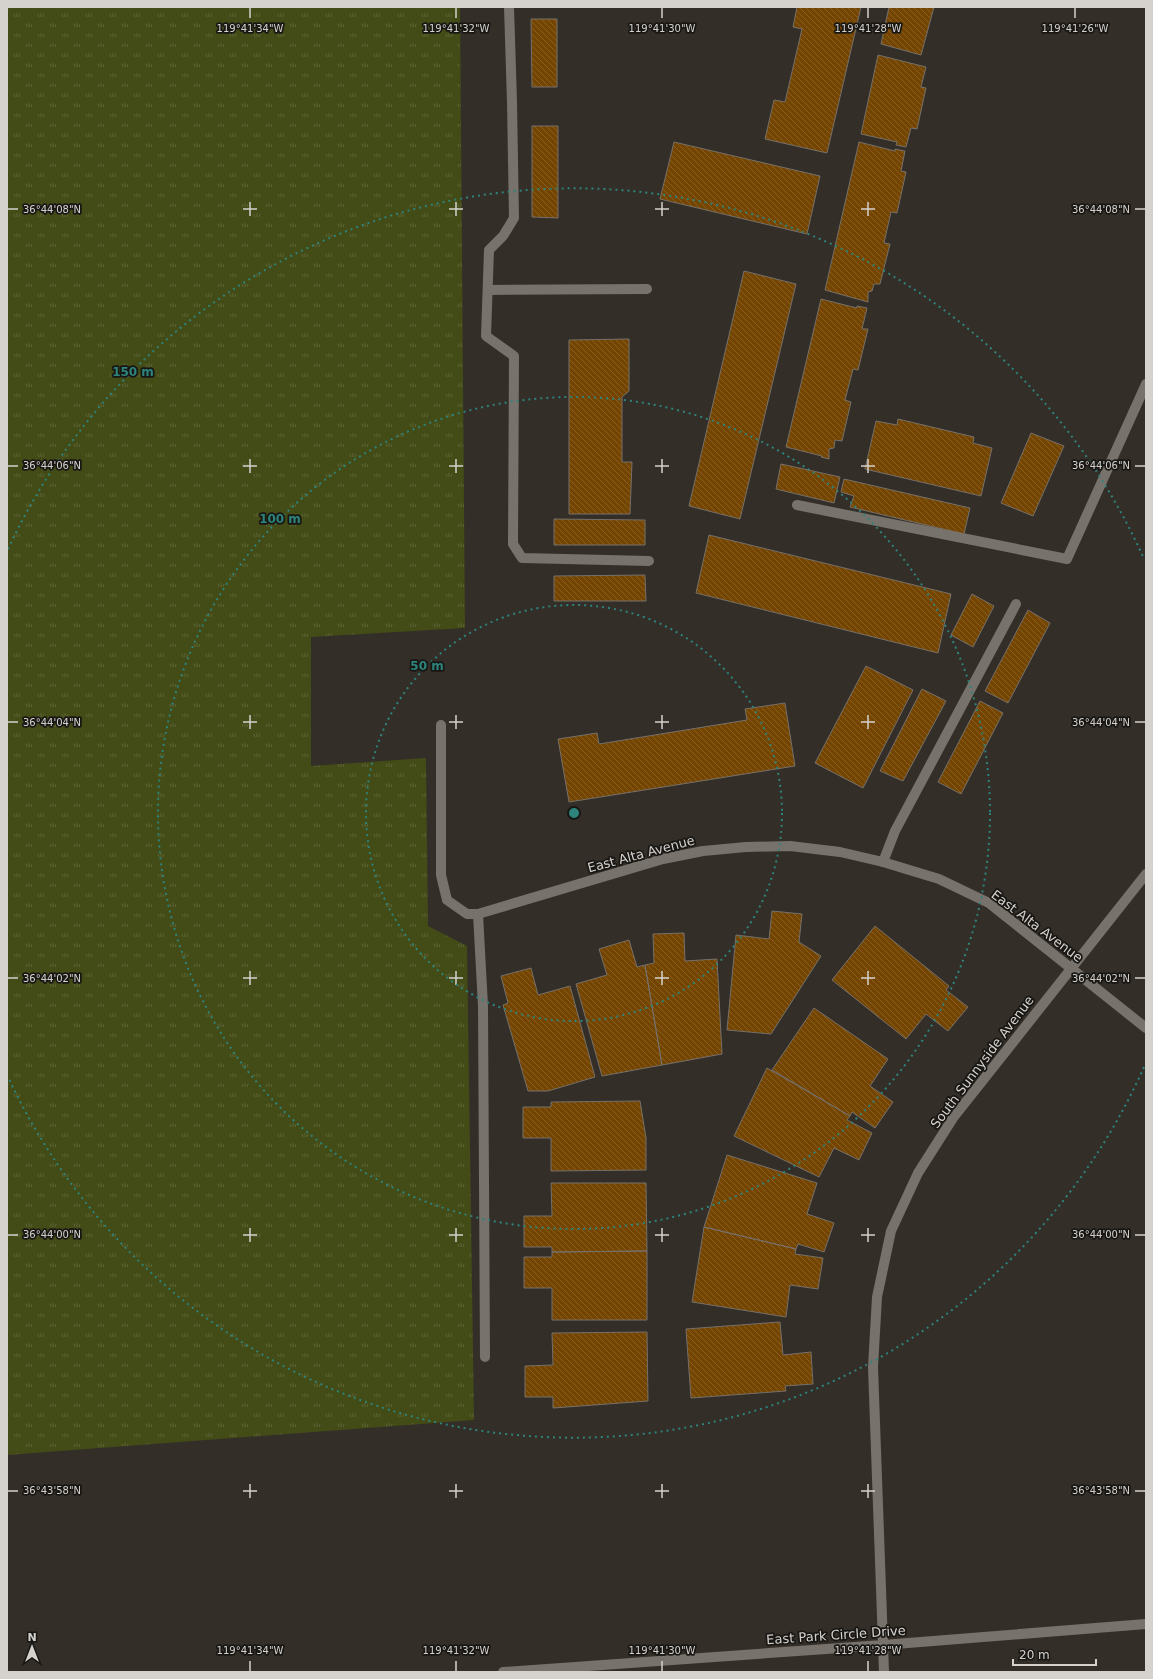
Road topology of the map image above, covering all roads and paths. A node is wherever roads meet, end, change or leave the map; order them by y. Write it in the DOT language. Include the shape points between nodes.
graph roads {
  1 [pos="508,7"];
  2 [pos="647,289"];
  3 [pos="488,290"];
  4 [pos="1146,384"];
  5 [pos="797,505"];
  6 [pos="649,561"];
  7 [pos="1016,604"];
  8 [pos="441,725"];
  9 [pos="883,862"];
  10 [pos="1146,874"];
  11 [pos="478,914"];
  12 [pos="1071,968"];
  13 [pos="1146,1028"];
  14 [pos="485,1357"];
  15 [pos="1146,1624"];
  16 [pos="883,1645"];
  17 [pos="503,1672"];
  18 [pos="884,1672"];
  1 -- 3 [label="street" via="514,218 503,236 489,250"];
  2 -- 3 [label="street"];
  3 -- 6 [label="street" via="486,336 514,356 513,544 522,558"];
  4 -- 5 [label="street" via="1067,559"];
  7 -- 9 [label="street" via="895,831"];
  8 -- 11 [label="street" via="441,875 447,900 467,914"];
  9 -- 11 [label="street, East Alta Avenue" via="840,852 790,846 703,851 663,859"];
  9 -- 12 [label="street, East Alta Avenue" via="939,879 989,904"];
  10 -- 12 [label="street, South Sunnyside Avenue"];
  11 -- 14 [label="street" via="483,1006"];
  12 -- 13 [label="street, East Alta Avenue"];
  12 -- 16 [label="street, South Sunnyside Avenue" via="953,1118 918,1173 892,1231 877,1297 872,1367"];
  15 -- 16 [label="street, East Park Circle Drive"];
  16 -- 17 [label="street, East Park Circle Drive"];
  16 -- 18 [label="street, South Sunnyside Avenue"];
}
